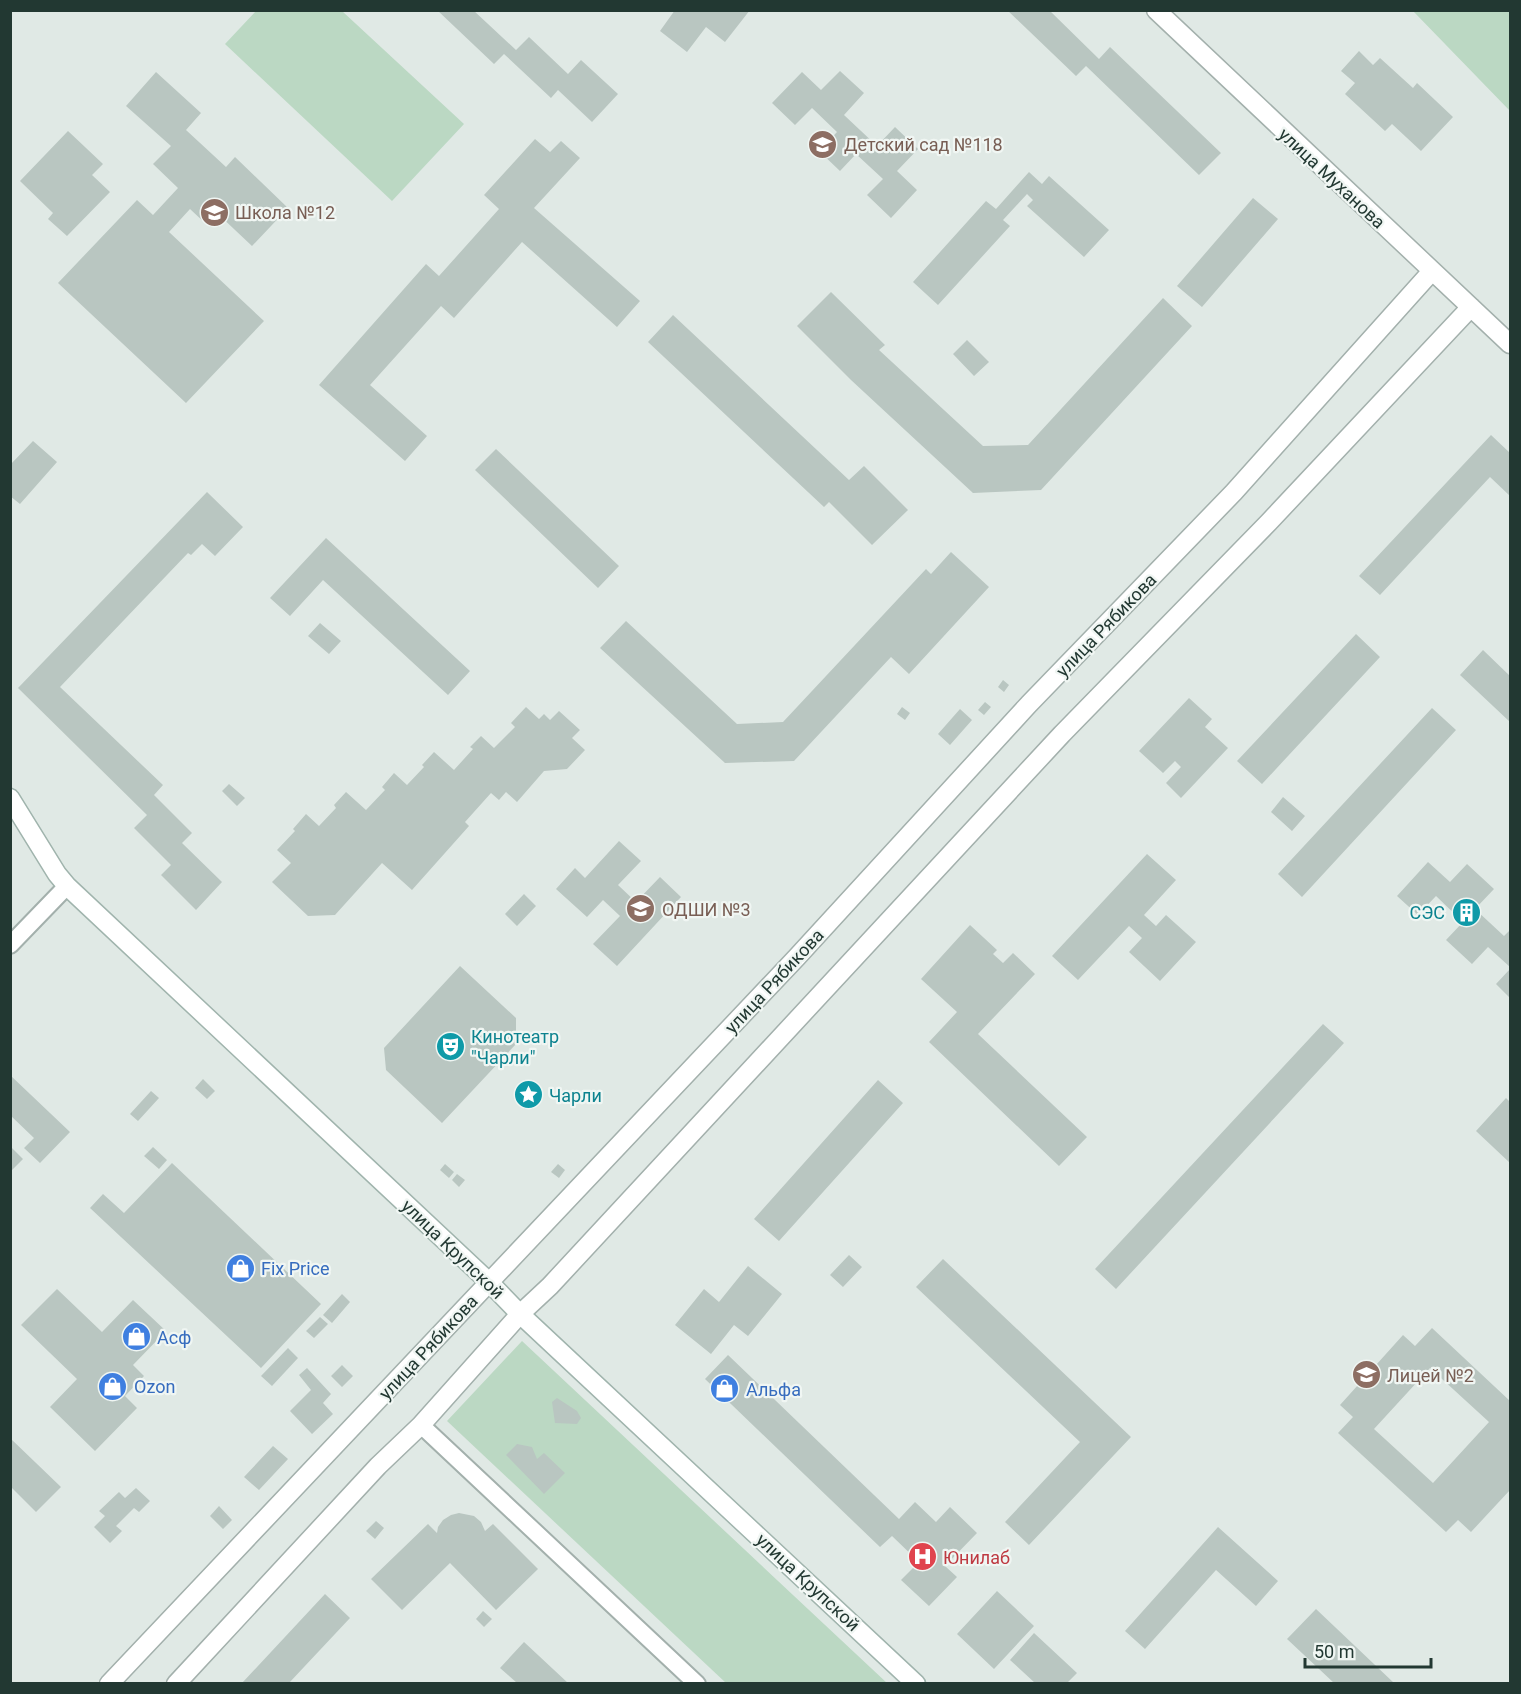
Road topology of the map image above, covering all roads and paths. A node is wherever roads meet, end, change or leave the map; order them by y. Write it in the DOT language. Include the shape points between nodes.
graph roads {
  1 [pos="1155,10"];
  2 [pos="1432,271"];
  3 [pos="1470,307"];
  4 [pos="1510,344"];
  5 [pos="10,798"];
  6 [pos="67,886"];
  7 [pos="10,945"];
  8 [pos="489,1282"];
  9 [pos="520,1314"];
  10 [pos="421,1425"];
  11 [pos="109,1683"];
  12 [pos="176,1683"];
  13 [pos="697,1683"];
  14 [pos="916,1683"];
  1 -- 2 [label="street, улица Муханова"];
  2 -- 3 [label="street, улица Муханова"];
  2 -- 8 [label="street, улица Рябикова" via="1234,492 1029,704"];
  3 -- 4 [label="street, улица Муханова"];
  3 -- 9 [label="street" via="1269,522 1062,734"];
  5 -- 6 [label="street, улица Крупской"];
  6 -- 7 [label="street"];
  6 -- 8 [label="street, улица Крупской"];
  8 -- 9 [label="street, улица Крупской"];
  8 -- 11 [label="street, улица Рябикова"];
  9 -- 10 [label="street"];
  9 -- 14 [label="street, улица Крупской"];
  10 -- 12 [label="street" via="298,1550"];
  10 -- 13 [label="street"];
}
